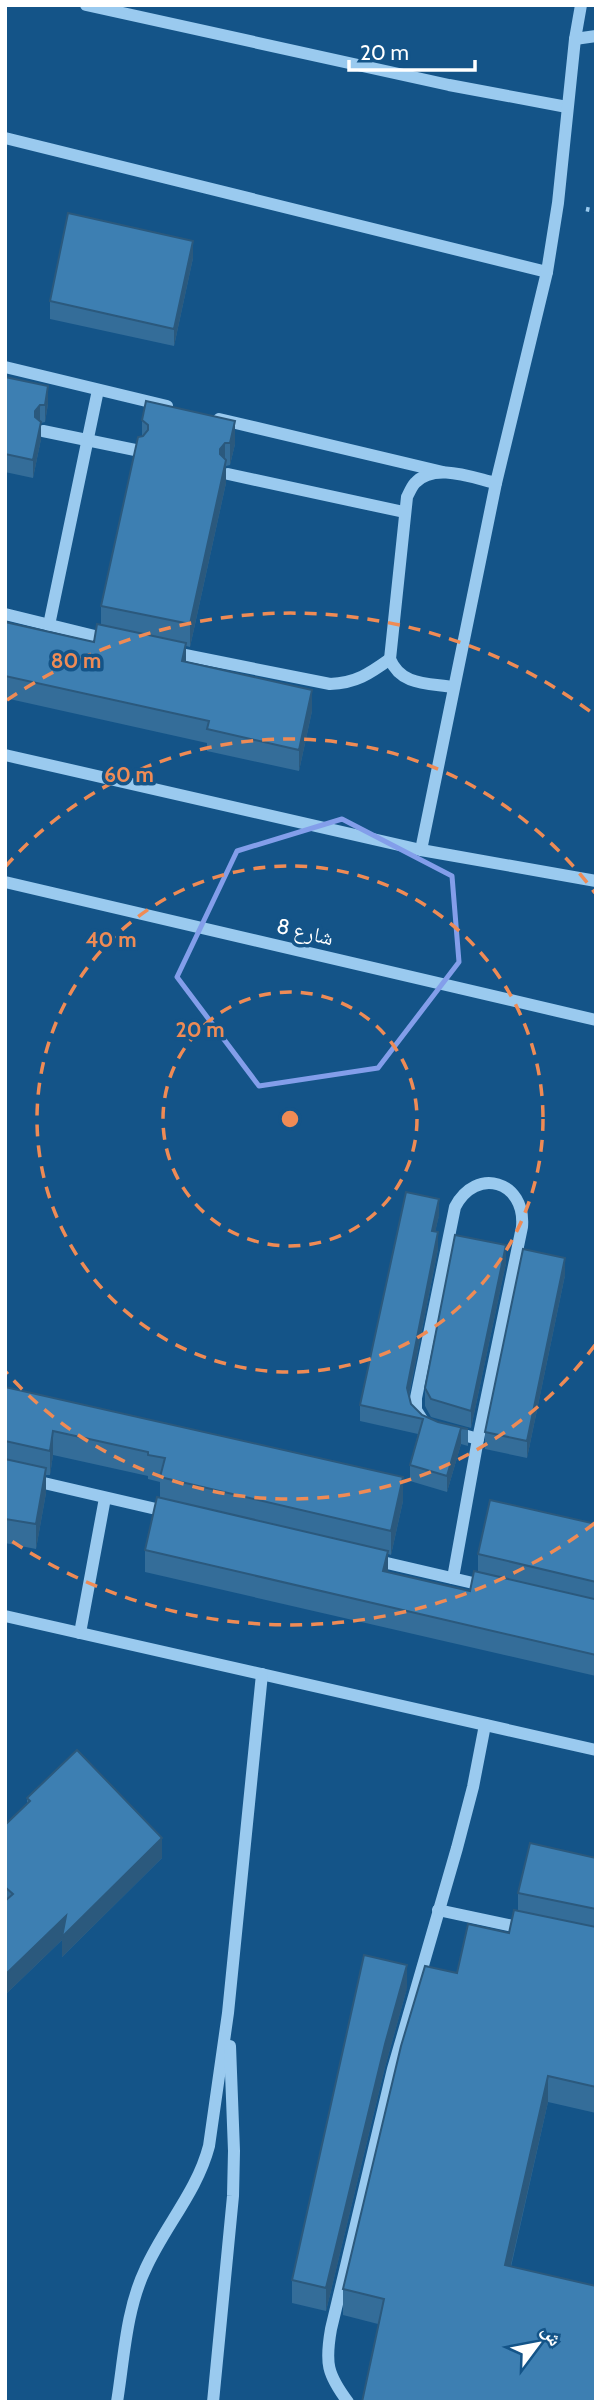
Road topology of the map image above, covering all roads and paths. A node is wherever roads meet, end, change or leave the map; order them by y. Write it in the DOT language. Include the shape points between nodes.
graph roads {
  1 [pos="86,5"];
  2 [pos="581,5"];
  3 [pos="596,36"];
  4 [pos="575,39"];
  5 [pos="567,107"];
  6 [pos="5,138"];
  7 [pos="547,272"];
  8 [pos="5,367"];
  9 [pos="98,390"];
  10 [pos="178,409"];
  11 [pos="204,415"];
  12 [pos="43,431"];
  13 [pos="87,441"];
  14 [pos="140,451"];
  15 [pos="443,472"];
  16 [pos="228,474"];
  17 [pos="496,483"];
  18 [pos="404,512"];
  19 [pos="5,614"];
  20 [pos="49,625"];
  21 [pos="127,643"];
  22 [pos="154,649"];
  23 [pos="390,659"];
  24 [pos="453,687"];
  25 [pos="5,755"];
  26 [pos="421,850"];
  27 [pos="596,881"];
  28 [pos="5,882"];
  29 [pos="596,1020"];
  30 [pos="478,1439"];
  31 [pos="5,1474"];
  32 [pos="105,1498"];
  33 [pos="185,1516"];
  34 [pos="359,1556"];
  35 [pos="453,1578"];
  36 [pos="505,1590"];
  37 [pos="5,1616"];
  38 [pos="80,1633"];
  39 [pos="262,1674"];
  40 [pos="485,1725"];
  41 [pos="596,1750"];
  42 [pos="439,1910"];
  43 [pos="543,1933"];
  44 [pos="228,2013"];
  45 [pos="117,2402"];
  46 [pos="212,2402"];
  47 [pos="348,2402"];
  1 -- 5 [label="street"];
  2 -- 4 [label="street"];
  3 -- 4 [label="street"];
  4 -- 5 [label="street"];
  5 -- 7 [label="street"];
  6 -- 7 [label="street"];
  7 -- 17 [label="street"];
  8 -- 9 [label="street"];
  9 -- 10 [label="street"];
  9 -- 13 [label="street"];
  11 -- 15 [label="street"];
  12 -- 13 [label="street"];
  13 -- 14 [label="street"];
  13 -- 20 [label="street"];
  15 -- 17 [label="street"];
  15 -- 18 [label="street" via="415,482"];
  16 -- 18 [label="street"];
  17 -- 24 [label="street"];
  18 -- 23 [label="street"];
  19 -- 20 [label="street"];
  20 -- 21 [label="street"];
  22 -- 23 [label="street" via="330,684 362,678"];
  23 -- 24 [label="street" via="395,671 406,679"];
  24 -- 26 [label="street"];
  25 -- 26 [label="street"];
  26 -- 27 [label="street"];
  28 -- 29 [label="street, شارع 8"];
  30 -- 30 [label="street" via="523,1215 513,1194 491,1183 469,1189 455,1208 416,1398 422,1420"];
  30 -- 35 [label="street"];
  31 -- 32 [label="street"];
  32 -- 33 [label="street"];
  32 -- 38 [label="street"];
  34 -- 35 [label="street"];
  35 -- 36 [label="street"];
  37 -- 38 [label="street"];
  38 -- 39 [label="street"];
  39 -- 40 [label="street"];
  39 -- 44 [label="street"];
  40 -- 41 [label="street"];
  40 -- 42 [label="street"];
  42 -- 43 [label="street"];
  42 -- 47 [label="street" via="393,2069 331,2329 327,2355 333,2381"];
  44 -- 45 [label="street" via="204,2167 164,2233 134,2296"];
  44 -- 46 [label="street" via="233,2196"];
}
